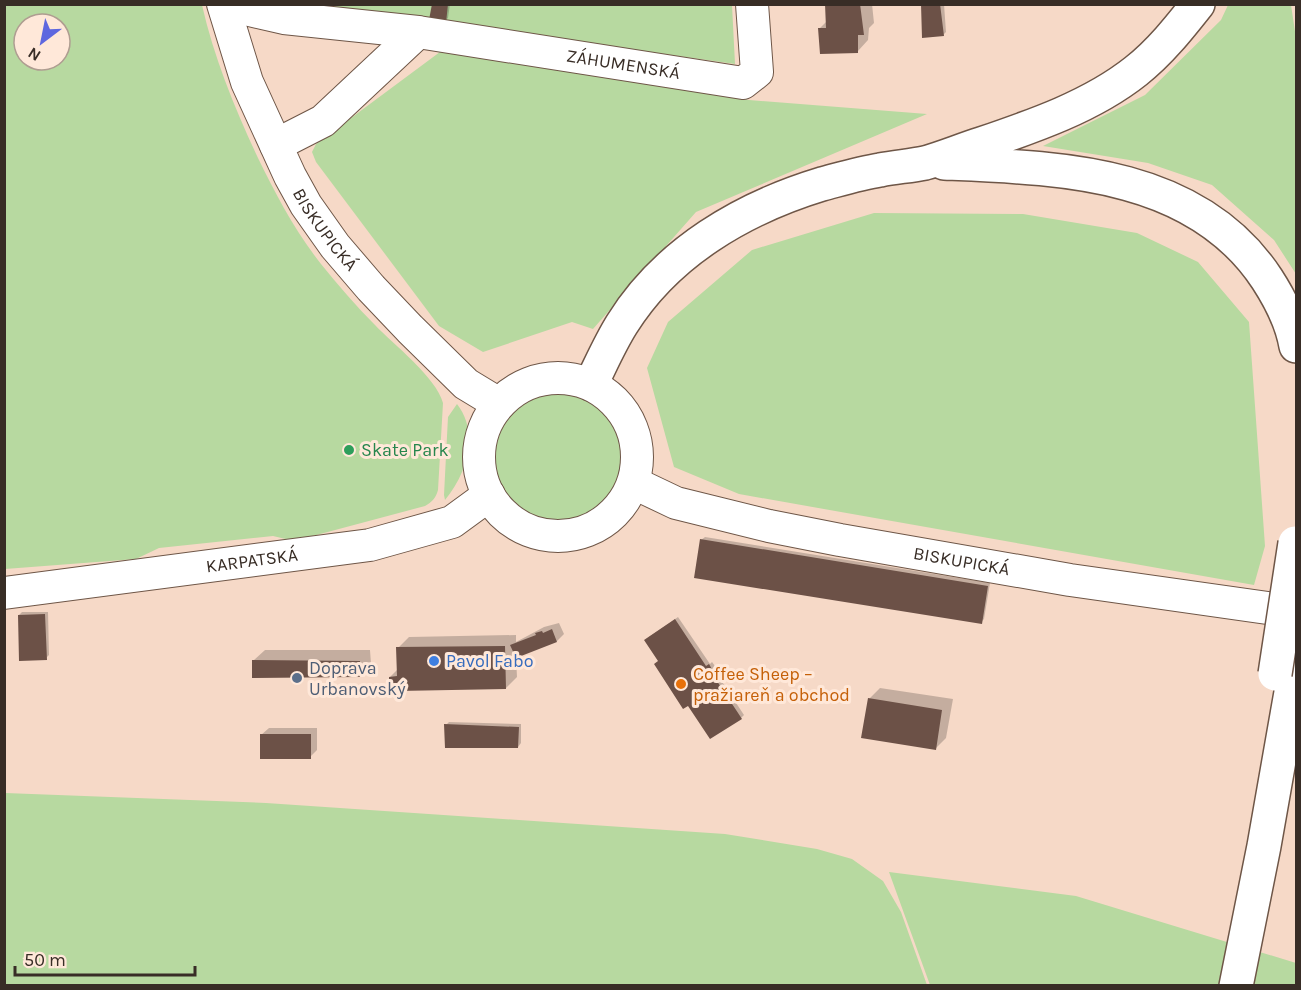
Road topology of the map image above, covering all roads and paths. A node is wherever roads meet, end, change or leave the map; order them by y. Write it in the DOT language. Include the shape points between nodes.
graph roads {
  1 [pos="224,4"];
  2 [pos="752,4"];
  3 [pos="1198,4"];
  4 [pos="418,32"];
  5 [pos="276,145"];
  6 [pos="925,163"];
  7 [pos="1296,346"];
  8 [pos="591,384"];
  9 [pos="499,404"];
  10 [pos="634,483"];
  11 [pos="489,495"];
  12 [pos="1295,533"];
  13 [pos="4,594"];
  14 [pos="1296,612"];
  15 [pos="1289,672"];
  16 [pos="1296,748"];
  17 [pos="1260,844"];
  18 [pos="1215,986"];
  19 [pos="1236,986"];
  1 -- 4 [label="street, ZÁHUMENSKÁ" via="284,18"];
  1 -- 5 [label="street, BISKUPICKÁ" via="247,82"];
  2 -- 4 [label="street, ZÁHUMENSKÁ" via="757,72 743,83"];
  3 -- 6 [label="main road" via="1175,34 1136,71 1089,102"];
  4 -- 5 [label="street" via="323,121"];
  5 -- 9 [label="street, BISKUPICKÁ" via="306,205 371,288 466,384"];
  6 -- 7 [label="main road" via="1038,167 1083,173 1161,194 1190,208 1231,237 1258,265 1278,296"];
  6 -- 8 [label="main road" via="824,184 776,199 731,222 659,276 623,321"];
  8 -- 9 [label="street" via="566,378 536,380 510,393"];
  8 -- 10 [label="street" via="617,403 632,427 638,455"];
  9 -- 11 [label="street" via="481,441 480,469"];
  10 -- 11 [label="street" via="618,510 606,520 593,528 562,536 524,528 501,511"];
  10 -- 14 [label="street, BISKUPICKÁ" via="676,503 830,538 1070,580"];
  11 -- 13 [label="street, KARPATSKÁ" via="452,522 370,544"];
  12 -- 15 [label="main road, bridge"];
  15 -- 17 [label="main road"];
  16 -- 17 [label="main road"];
  17 -- 18 [label="main road"];
  17 -- 19 [label="main road"];
}
